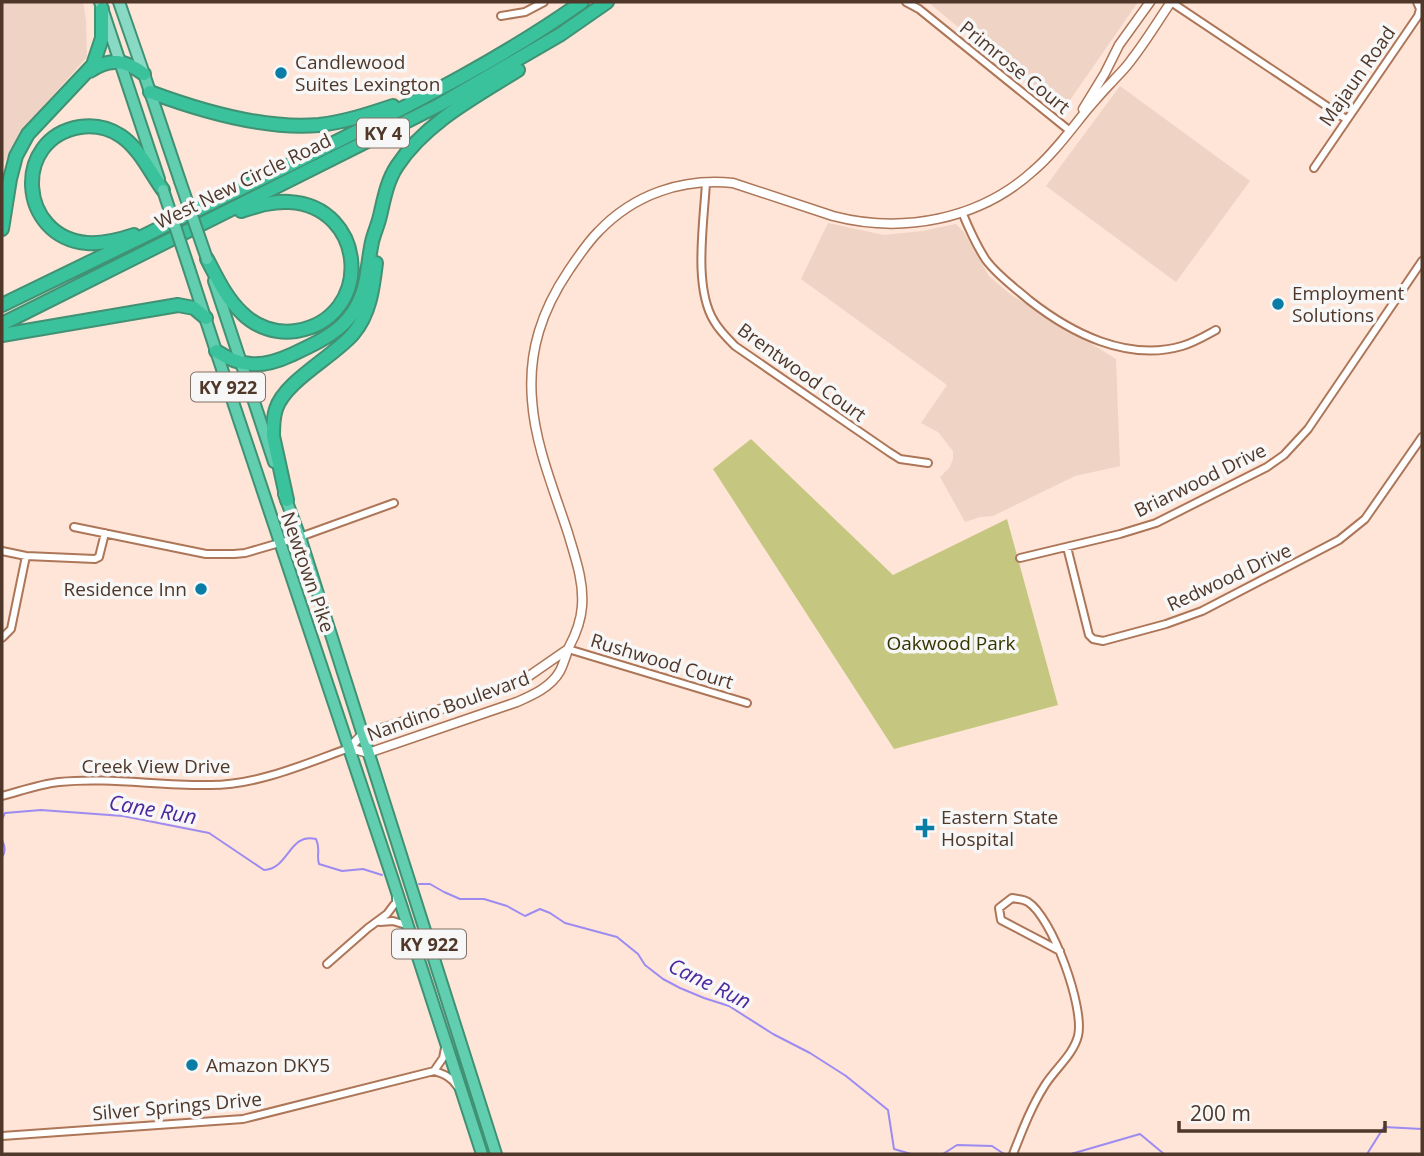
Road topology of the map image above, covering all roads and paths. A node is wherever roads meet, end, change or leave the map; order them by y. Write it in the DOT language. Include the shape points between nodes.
graph roads {
  1 [pos="119,2"];
  2 [pos="544,2"];
  3 [pos="582,2"];
  4 [pos="607,2"];
  5 [pos="906,2"];
  6 [pos="1150,2"];
  7 [pos="1171,2"];
  8 [pos="1417,2"];
  9 [pos="101,6"];
  10 [pos="501,16"];
  11 [pos="561,34"];
  12 [pos="120,62"];
  13 [pos="87,73"];
  14 [pos="144,74"];
  15 [pos="439,90"];
  16 [pos="150,92"];
  17 [pos="1097,94"];
  18 [pos="1346,119"];
  19 [pos="1070,131"];
  20 [pos="1314,168"];
  21 [pos="706,183"];
  22 [pos="163,190"];
  23 [pos="962,212"];
  24 [pos="201,223"];
  25 [pos="161,228"];
  26 [pos="378,228"];
  27 [pos="2,229"];
  28 [pos="207,259"];
  29 [pos="1422,261"];
  30 [pos="2,305"];
  31 [pos="206,318"];
  32 [pos="2,324"];
  33 [pos="1216,330"];
  34 [pos="2,335"];
  35 [pos="216,351"];
  36 [pos="242,364"];
  37 [pos="1422,437"];
  38 [pos="929,463"];
  39 [pos="287,500"];
  40 [pos="394,503"];
  41 [pos="74,527"];
  42 [pos="105,533"];
  43 [pos="300,537"];
  44 [pos="280,543"];
  45 [pos="1066,547"];
  46 [pos="2,551"];
  47 [pos="26,556"];
  48 [pos="1020,558"];
  49 [pos="2,638"];
  50 [pos="568,649"];
  51 [pos="747,703"];
  52 [pos="362,735"];
  53 [pos="349,748"];
  54 [pos="368,753"];
  55 [pos="2,796"];
  56 [pos="397,892"];
  57 [pos="378,922"];
  58 [pos="408,926"];
  59 [pos="1060,951"];
  60 [pos="327,964"];
  61 [pos="444,1040"];
  62 [pos="435,1071"];
  63 [pos="463,1096"];
  64 [pos="489,1133"];
  65 [pos="2,1136"];
  66 [pos="482,1154"];
  67 [pos="496,1154"];
  68 [pos="1013,1154"];
  1 -- 14 [label="main road, Newtown Pike / KY 922"];
  2 -- 10 [label="street" via="525,12"];
  3 -- 15 [label="highway, West New Circle Road / KY 4"];
  4 -- 11 [label="highway, West New Circle Road / KY 4"];
  5 -- 19 [label="street, Primrose Court"];
  6 -- 17 [label="street, Nandino Boulevard" via="1119,45"];
  7 -- 17 [label="street, Nandino Boulevard" via="1131,61"];
  7 -- 18 [label="street"];
  8 -- 18 [label="street, Majaun Road" via="1418,16"];
  9 -- 12 [label="main road, Newtown Pike / KY 922"];
  9 -- 13 [label="highway" via="102,38"];
  11 -- 24 [label="highway, West New Circle Road / KY 4" via="439,105"];
  11 -- 26 [label="highway" via="547,51 418,140 387,185"];
  12 -- 13 [label="highway" via="103,63"];
  12 -- 14 [label="highway"];
  12 -- 22 [label="highway, Newtown Pike / KY 922"];
  13 -- 27 [label="highway" via="22,144 12,168"];
  14 -- 16 [label="highway, Newtown Pike / KY 922"];
  15 -- 16 [label="highway" via="345,121 300,126 189,106"];
  15 -- 25 [label="highway, West New Circle Road / KY 4"];
  16 -- 28 [label="highway, Newtown Pike / KY 922, bridge"];
  17 -- 19 [label="street, Nandino Boulevard"];
  18 -- 20 [label="street, Majaun Road"];
  19 -- 23 [label="street, Nandino Boulevard" via="1013,187"];
  21 -- 23 [label="street, Nandino Boulevard" via="733,183 867,223 919,223"];
  21 -- 38 [label="street, Brentwood Court" via="702,283 713,321 741,350 889,452 900,459"];
  21 -- 50 [label="street, Nandino Boulevard" via="653,193 611,219 580,253 541,324 533,359 535,425 581,587 579,624"];
  22 -- 25 [label="highway" via="132,145 100,127 75,128 51,139 35,163 32,177 39,214 67,238 101,243"];
  22 -- 31 [label="highway, Newtown Pike / KY 922, bridge"];
  23 -- 33 [label="street" via="987,261 1001,277 1038,306 1094,339 1128,349 1162,349 1183,346"];
  24 -- 28 [label="highway" via="263,204 286,201 307,205 333,221 345,238 352,266 345,298 331,315 311,327 279,332 244,316 226,295"];
  24 -- 32 [label="highway, West New Circle Road / KY 4"];
  25 -- 30 [label="highway, West New Circle Road / KY 4"];
  26 -- 36 [label="highway" via="361,298 345,323 283,359"];
  26 -- 39 [label="highway" via="373,286 358,326 285,393 276,407 273,436"];
  28 -- 36 [label="highway, Newtown Pike / KY 922"];
  29 -- 45 [label="street, Briarwood Drive" via="1308,429 1284,455 1156,523"];
  31 -- 34 [label="highway" via="178,305"];
  31 -- 35 [label="highway, Newtown Pike / KY 922"];
  35 -- 36 [label="highway"];
  35 -- 44 [label="highway, Newtown Pike / KY 922"];
  36 -- 39 [label="highway, Newtown Pike / KY 922"];
  37 -- 45 [label="street, Redwood Drive" via="1352,531 1183,619 1103,641 1093,639"];
  39 -- 43 [label="highway, Newtown Pike / KY 922"];
  40 -- 43 [label="street"];
  41 -- 42 [label="street"];
  42 -- 44 [label="street" via="221,555"];
  42 -- 47 [label="street" via="95,559"];
  43 -- 44 [label="street"];
  43 -- 52 [label="highway, Newtown Pike / KY 922"];
  44 -- 53 [label="highway, Newtown Pike / KY 922"];
  45 -- 48 [label="street, Briarwood Drive"];
  46 -- 47 [label="street"];
  47 -- 49 [label="street" via="11,629"];
  50 -- 51 [label="street, Rushwood Court"];
  50 -- 52 [label="street, Nandino Boulevard" via="508,687"];
  50 -- 54 [label="street, Nandino Boulevard" via="556,677 531,696"];
  52 -- 53 [label="street, Nandino Boulevard"];
  52 -- 54 [label="highway, Newtown Pike / KY 922"];
  53 -- 54 [label="street, Nandino Boulevard"];
  53 -- 55 [label="street, Creek View Drive" via="277,774 211,786 77,781"];
  53 -- 56 [label="highway, Newtown Pike / KY 922"];
  54 -- 64 [label="highway, Newtown Pike / KY 922"];
  56 -- 57 [label="street" via="396,902"];
  56 -- 58 [label="highway, Newtown Pike / KY 922"];
  57 -- 58 [label="street"];
  57 -- 60 [label="street"];
  58 -- 61 [label="highway, Newtown Pike / KY 922"];
  59 -- 59 [label="street" via="1040,915 1026,901 1012,898 999,908 1001,920"];
  59 -- 68 [label="street" via="1074,992 1078,1036 1045,1085"];
  61 -- 62 [label="street" via="446,1049"];
  61 -- 63 [label="highway, Newtown Pike / KY 922"];
  62 -- 63 [label="street" via="453,1080"];
  62 -- 65 [label="street, Silver Springs Drive" via="243,1119"];
  63 -- 64 [label="highway" via="481,1128"];
  63 -- 66 [label="highway, Newtown Pike / KY 922"];
  64 -- 67 [label="highway, Newtown Pike / KY 922"];
}
